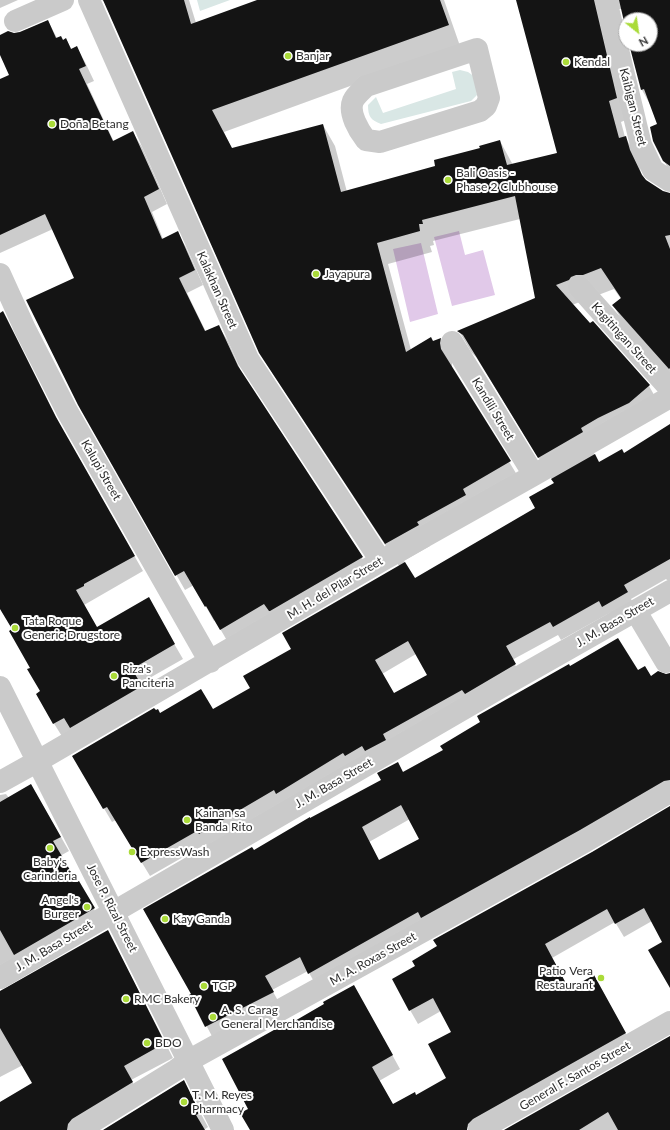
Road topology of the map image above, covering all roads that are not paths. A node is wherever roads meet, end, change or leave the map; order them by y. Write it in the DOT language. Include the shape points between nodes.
graph roads {
  1 [pos="64,0"];
  2 [pos="89,0"];
  3 [pos="606,0"];
  4 [pos="15,21"];
  5 [pos="477,49"];
  6 [pos="670,181"];
  7 [pos="0,274"];
  8 [pos="579,287"];
  9 [pos="452,342"];
  10 [pos="670,389"];
  11 [pos="670,397"];
  12 [pos="534,476"];
  13 [pos="381,561"];
  14 [pos="670,591"];
  15 [pos="637,610"];
  16 [pos="210,662"];
  17 [pos="666,662"];
  18 [pos="0,687"];
  19 [pos="38,761"];
  20 [pos="0,782"];
  21 [pos="670,792"];
  22 [pos="113,911"];
  23 [pos="0,978"];
  24 [pos="670,1022"];
  25 [pos="188,1060"];
  26 [pos="78,1130"];
  27 [pos="223,1130"];
  28 [pos="479,1130"];
  1 -- 4 [label="street"];
  2 -- 13 [label="street, Kalakhan Street" via="248,359"];
  3 -- 6 [label="street, Kaibigan Street" via="641,145 653,170"];
  5 -- 5 [label="street" via="366,86 353,100 352,108 358,129 366,140 380,142 480,111 486,106 489,98"];
  7 -- 16 [label="street, Kalupi Street" via="24,329 67,411"];
  8 -- 10 [label="street, Kagitingan Street"];
  9 -- 12 [label="street, Kandili Street"];
  11 -- 12 [label="street, M. H. del Pilar Street"];
  12 -- 13 [label="street, M. H. del Pilar Street"];
  13 -- 16 [label="street, M. H. del Pilar Street"];
  14 -- 15 [label="street, J. M. Basa Street"];
  15 -- 17 [label="street"];
  15 -- 22 [label="street, J. M. Basa Street"];
  16 -- 19 [label="street, M. H. del Pilar Street"];
  18 -- 19 [label="street, Jose P. Rizal Street"];
  19 -- 20 [label="street, M. H. del Pilar Street"];
  19 -- 22 [label="street, Jose P. Rizal Street"];
  21 -- 25 [label="street, M. A. Roxas Street" via="586,841"];
  22 -- 23 [label="street, J. M. Basa Street"];
  22 -- 25 [label="street, Jose P. Rizal Street"];
  24 -- 28 [label="street, General F. Santos Street"];
  25 -- 26 [label="street, M. A. Roxas Street"];
  25 -- 27 [label="street, Jose P. Rizal Street"];
}
